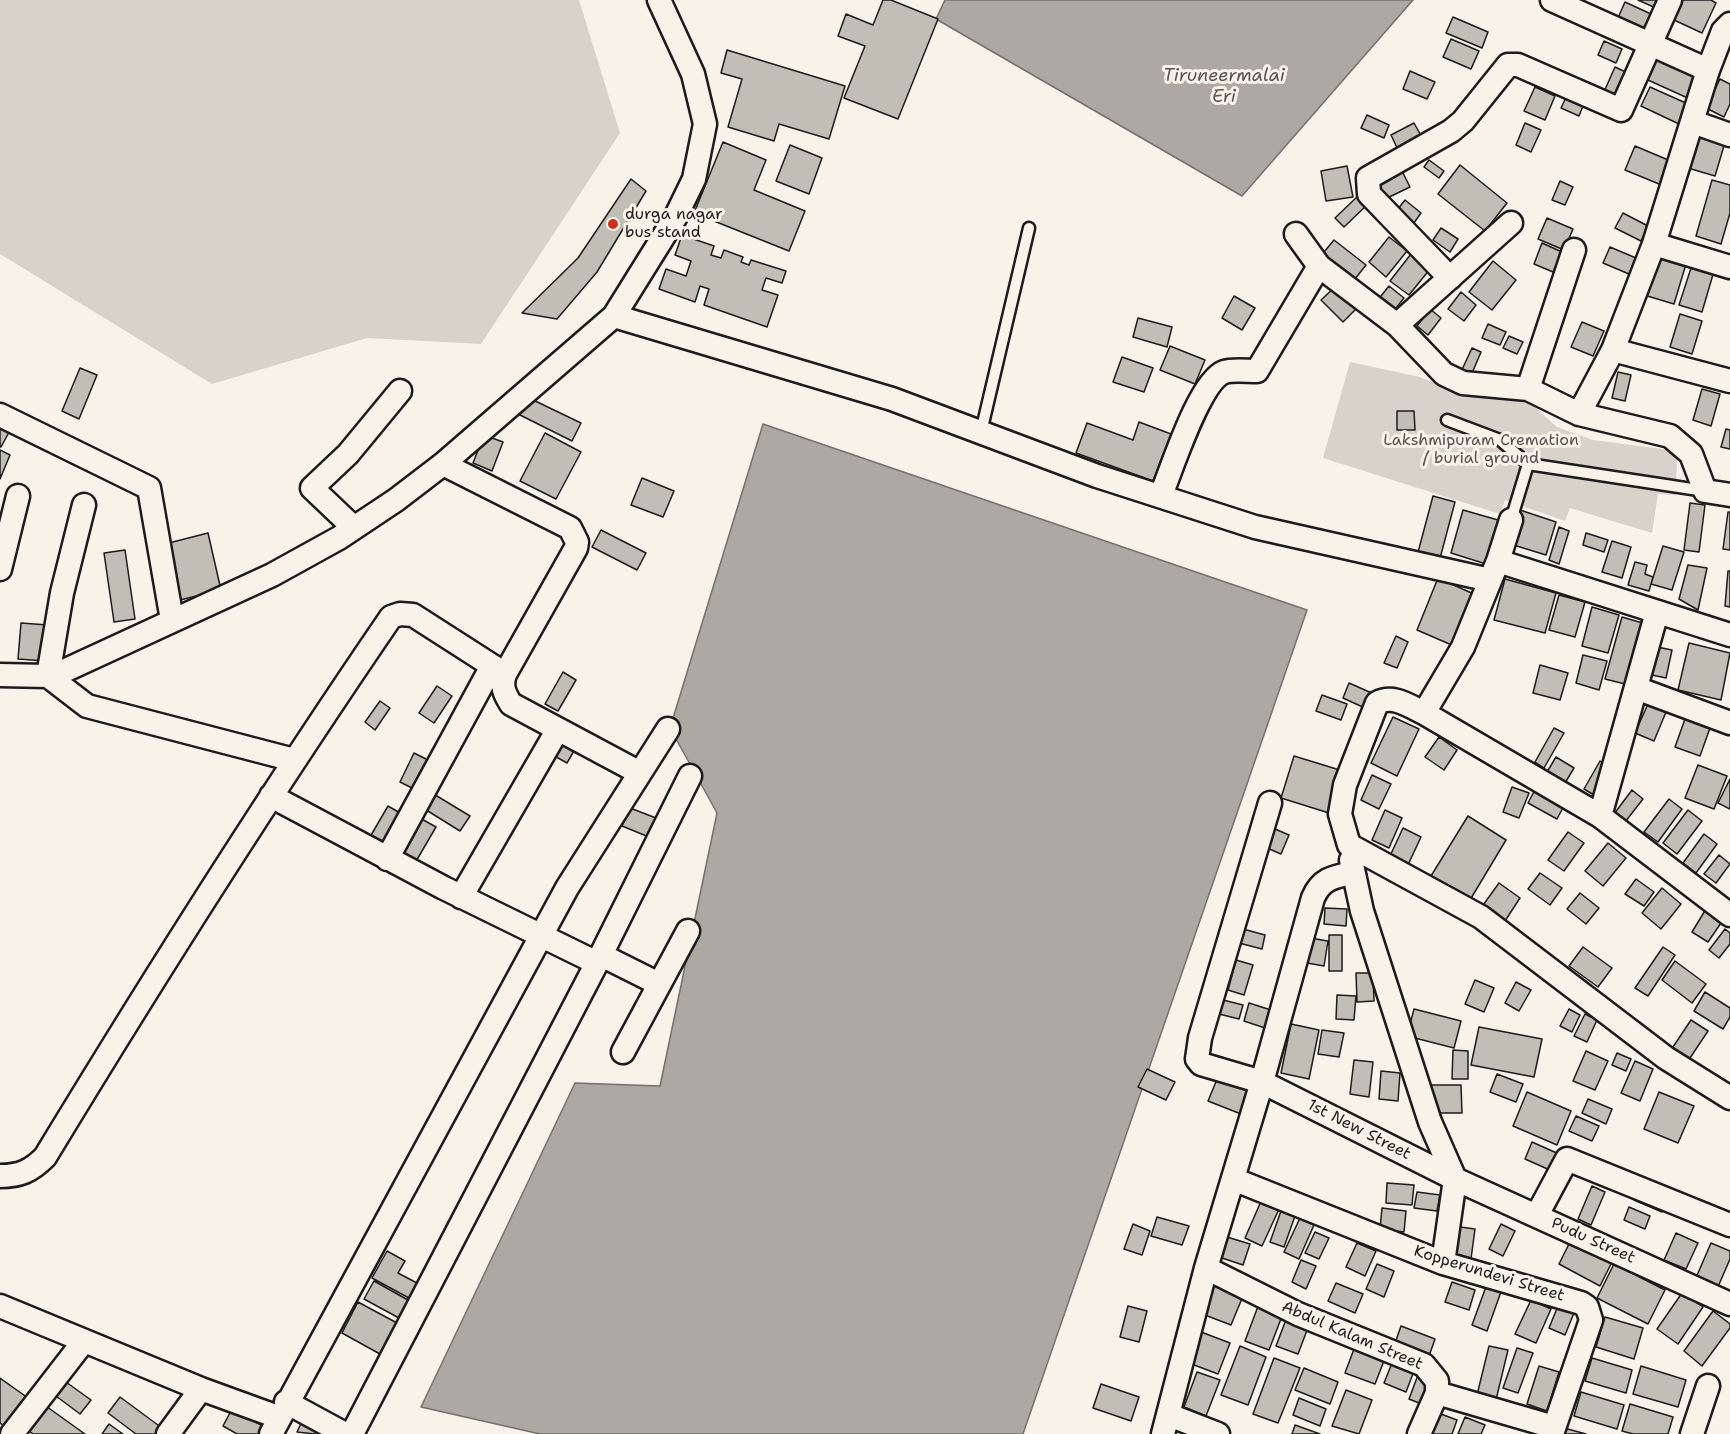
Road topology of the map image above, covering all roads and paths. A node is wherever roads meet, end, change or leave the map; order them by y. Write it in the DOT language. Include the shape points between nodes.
graph roads {
  1 [pos="659,0"];
  2 [pos="1552,0"];
  3 [pos="1670,0"];
  4 [pos="1730,24"];
  5 [pos="1650,43"];
  6 [pos="1708,70"];
  7 [pos="1693,122"];
  8 [pos="1730,135"];
  9 [pos="1511,223"];
  10 [pos="1029,228"];
  11 [pos="1296,234"];
  12 [pos="1654,244"];
  13 [pos="1574,250"];
  14 [pos="1319,267"];
  15 [pos="1730,267"];
  16 [pos="1450,278"];
  17 [pos="614,316"];
  18 [pos="1397,325"];
  19 [pos="1613,350"];
  20 [pos="1730,381"];
  21 [pos="1528,390"];
  22 [pos="400,391"];
  23 [pos="1579,414"];
  24 [pos="0,415"];
  25 [pos="1447,420"];
  26 [pos="981,432"];
  27 [pos="443,464"];
  28 [pos="1528,464"];
  29 [pos="1705,492"];
  30 [pos="1161,495"];
  31 [pos="1730,495"];
  32 [pos="18,496"];
  33 [pos="84,505"];
  34 [pos="1511,519"];
  35 [pos="353,527"];
  36 [pos="0,569"];
  37 [pos="1494,571"];
  38 [pos="1657,612"];
  39 [pos="172,620"];
  40 [pos="1730,635"];
  41 [pos="498,670"];
  42 [pos="0,675"];
  43 [pos="48,676"];
  44 [pos="1636,688"];
  45 [pos="1424,713"];
  46 [pos="1730,723"];
  47 [pos="558,729"];
  48 [pos="668,729"];
  49 [pos="294,760"];
  50 [pos="640,773"];
  51 [pos="690,776"];
  52 [pos="270,796"];
  53 [pos="1270,803"];
  54 [pos="1600,816"];
  55 [pos="1349,846"];
  56 [pos="387,859"];
  57 [pos="1353,873"];
  58 [pos="461,897"];
  59 [pos="1730,915"];
  60 [pos="688,931"];
  61 [pos="541,936"];
  62 [pos="599,959"];
  63 [pos="659,984"];
  64 [pos="623,1052"];
  65 [pos="1262,1082"];
  66 [pos="1730,1098"];
  67 [pos="0,1176"];
  68 [pos="1233,1179"];
  69 [pos="1455,1179"];
  70 [pos="1537,1215"];
  71 [pos="1730,1226"];
  72 [pos="1443,1263"];
  73 [pos="1206,1268"];
  74 [pos="1730,1304"];
  75 [pos="0,1306"];
  76 [pos="84,1341"];
  77 [pos="1708,1386"];
  78 [pos="201,1389"];
  79 [pos="1437,1393"];
  80 [pos="278,1418"];
  81 [pos="1166,1425"];
  82 [pos="1553,1431"];
  83 [pos="12,1434"];
  84 [pos="168,1434"];
  85 [pos="345,1434"];
  86 [pos="352,1434"];
  87 [pos="1218,1434"];
  88 [pos="1419,1434"];
  89 [pos="1692,1434"];
  1 -- 17 [label="street" via="693,74 705,124 694,179 675,218"];
  2 -- 5 [label="street"];
  3 -- 5 [label="street"];
  4 -- 6 [label="street" via="1723,31"];
  5 -- 6 [label="street"];
  5 -- 16 [label="street" via="1621,110 1518,65 1508,65 1463,121 1368,178 1369,194"];
  6 -- 7 [label="street"];
  7 -- 8 [label="street"];
  7 -- 12 [label="street"];
  9 -- 16 [label="street"];
  10 -- 26 [label="lane"];
  11 -- 14 [label="street"];
  12 -- 15 [label="street"];
  12 -- 19 [label="street"];
  13 -- 21 [label="street"];
  14 -- 18 [label="street"];
  14 -- 30 [label="street" via="1257,371 1225,372 1212,380 1196,408"];
  16 -- 18 [label="street"];
  17 -- 26 [label="street" via="892,399"];
  17 -- 27 [label="street"];
  18 -- 21 [label="street" via="1444,374 1462,383"];
  19 -- 20 [label="street"];
  19 -- 23 [label="street"];
  21 -- 23 [label="street"];
  22 -- 35 [label="street" via="348,454 312,488"];
  23 -- 29 [label="street" via="1671,436 1690,454"];
  24 -- 39 [label="street" via="149,488"];
  25 -- 28 [label="lane" via="1500,440"];
  26 -- 30 [label="street" via="1097,476"];
  27 -- 35 [label="street"];
  27 -- 41 [label="street" via="562,522 577,542"];
  28 -- 29 [label="lane"];
  28 -- 34 [label="lane"];
  29 -- 31 [label="street"];
  30 -- 37 [label="street" via="1255,527"];
  32 -- 36 [label="street"];
  33 -- 43 [label="street" via="62,592"];
  34 -- 37 [label="street"];
  35 -- 39 [label="street" via="272,575"];
  37 -- 38 [label="street"];
  37 -- 45 [label="street" via="1463,647"];
  38 -- 40 [label="street"];
  38 -- 44 [label="street"];
  39 -- 43 [label="street"];
  41 -- 47 [label="street" via="511,704"];
  41 -- 49 [label="street" via="413,615 391,617"];
  41 -- 56 [label="street"];
  42 -- 43 [label="street"];
  43 -- 49 [label="street" via="87,706"];
  44 -- 46 [label="street"];
  44 -- 54 [label="street"];
  45 -- 54 [label="street"];
  45 -- 55 [label="street" via="1395,700 1377,703 1344,791 1340,814"];
  47 -- 50 [label="street"];
  47 -- 58 [label="street"];
  48 -- 50 [label="street"];
  49 -- 52 [label="street"];
  50 -- 61 [label="street"];
  51 -- 62 [label="street"];
  52 -- 56 [label="street"];
  52 -- 67 [label="street" via="45,1157 21,1175"];
  53 -- 65 [label="street, 1st New Street" via="1197,1052 1201,1064"];
  54 -- 59 [label="street"];
  55 -- 57 [label="street"];
  55 -- 66 [label="street" via="1481,917 1666,1058"];
  56 -- 58 [label="street"];
  57 -- 65 [label="street" via="1326,879 1317,887"];
  57 -- 69 [label="street" via="1430,1122"];
  58 -- 61 [label="street"];
  60 -- 63 [label="street"];
  61 -- 62 [label="street"];
  61 -- 80 [label="street"];
  62 -- 63 [label="street"];
  62 -- 86 [label="street"];
  63 -- 64 [label="street"];
  65 -- 68 [label="street"];
  65 -- 69 [label="street, 1st New Street"];
  68 -- 72 [label="street, Kopperundevi Street"];
  68 -- 73 [label="street"];
  69 -- 70 [label="street, Pudu Street"];
  69 -- 72 [label="street"];
  70 -- 71 [label="street" via="1567,1159"];
  70 -- 74 [label="street, Pudu Street"];
  72 -- 82 [label="street, Kopperundevi Street" via="1587,1307 1591,1320"];
  73 -- 79 [label="street, Abdul Kalam Street" via="1298,1314 1424,1365 1437,1381"];
  73 -- 81 [label="street"];
  75 -- 76 [label="street"];
  76 -- 78 [label="street"];
  76 -- 83 [label="street"];
  77 -- 89 [label="street"];
  78 -- 80 [label="street"];
  78 -- 84 [label="street"];
  79 -- 82 [label="street"];
  79 -- 88 [label="street"];
  80 -- 85 [label="street"];
  81 -- 87 [label="street"];
}
